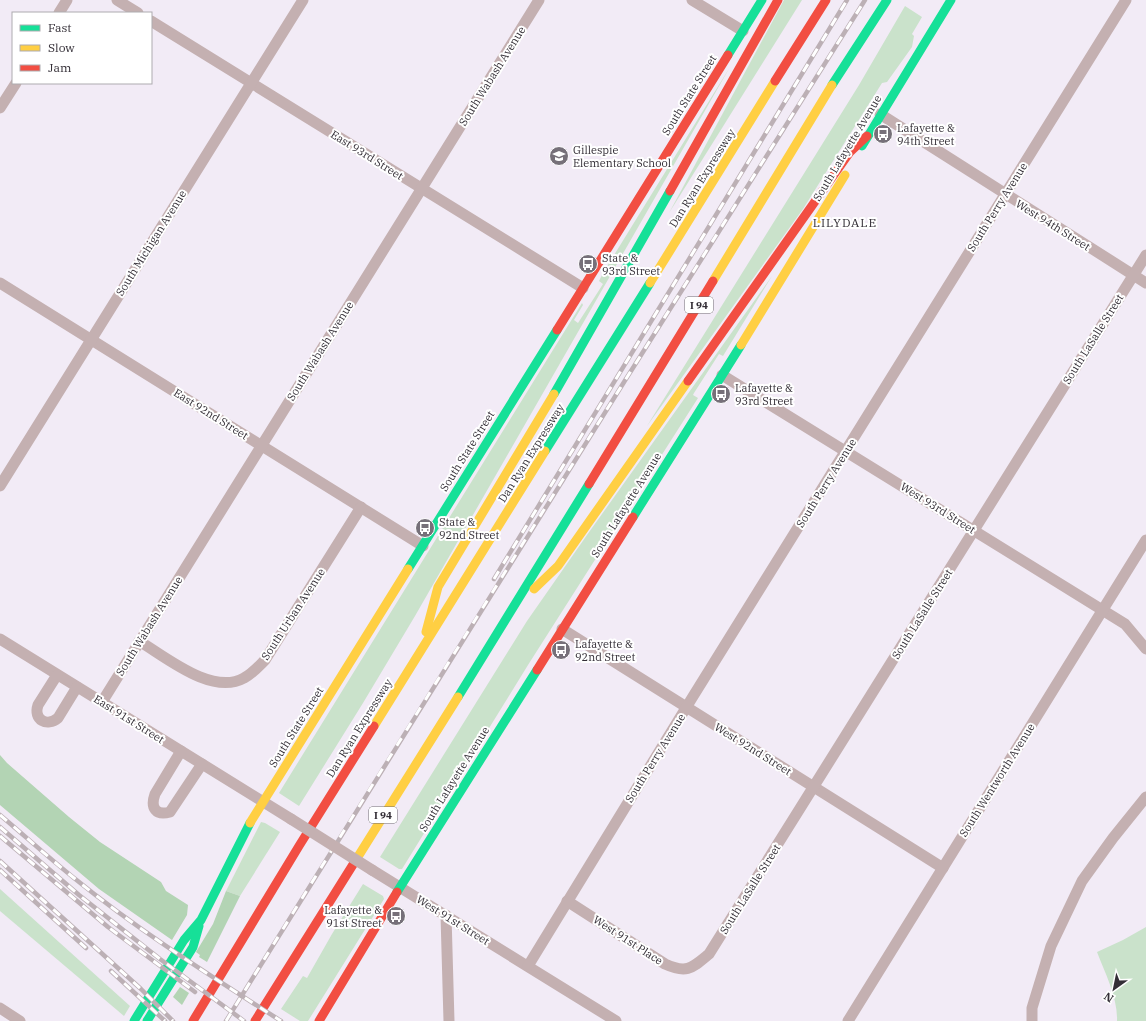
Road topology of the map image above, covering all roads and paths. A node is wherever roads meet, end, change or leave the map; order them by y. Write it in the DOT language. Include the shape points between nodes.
graph roads {
  1 [pos="67,0"];
  2 [pos="117,0"];
  3 [pos="303,0"];
  4 [pos="539,0"];
  5 [pos="692,0"];
  6 [pos="762,0"];
  7 [pos="778,0"];
  8 [pos="826,0"];
  9 [pos="887,0"];
  10 [pos="951,0"];
  11 [pos="1126,0"];
  12 [pos="60,12"];
  13 [pos="136,12"];
  14 [pos="152,22"];
  15 [pos="743,31"];
  16 [pos="251,83"];
  17 [pos="15,84"];
  18 [pos="0,108"];
  19 [pos="880,114"];
  20 [pos="867,136"];
  21 [pos="421,189"];
  22 [pos="1005,195"];
  23 [pos="1146,255"];
  24 [pos="1133,276"];
  25 [pos="0,283"];
  26 [pos="1146,283"];
  27 [pos="583,288"];
  28 [pos="91,340"];
  29 [pos="722,375"];
  30 [pos="262,446"];
  31 [pos="846,452"];
  32 [pos="0,486"];
  33 [pos="361,507"];
  34 [pos="974,530"];
  35 [pos="1146,540"];
  36 [pos="423,546"];
  37 [pos="512,610"];
  38 [pos="1103,610"];
  39 [pos="562,629"];
  40 [pos="0,639"];
  41 [pos="139,641"];
  42 [pos="1146,649"];
  43 [pos="419,654"];
  44 [pos="57,675"];
  45 [pos="77,687"];
  46 [pos="102,702"];
  47 [pos="687,707"];
  48 [pos="181,751"];
  49 [pos="202,764"];
  50 [pos="814,787"];
  51 [pos="1146,797"];
  52 [pos="263,802"];
  53 [pos="290,819"];
  54 [pos="943,868"];
  55 [pos="400,886"];
  56 [pos="567,901"];
  57 [pos="446,915"];
  58 [pos="201,920"];
  59 [pos="528,966"];
  60 [pos="692,968"];
  61 [pos="0,1008"];
  62 [pos="20,1021"];
  63 [pos="134,1021"];
  64 [pos="147,1021"];
  65 [pos="193,1021"];
  66 [pos="254,1021"];
  67 [pos="319,1021"];
  68 [pos="449,1021"];
  69 [pos="616,1021"];
  70 [pos="848,1021"];
  71 [pos="1032,1021"];
  1 -- 12 [label="street"];
  2 -- 13 [label="street"];
  3 -- 16 [label="street, South Michigan Avenue"];
  4 -- 21 [label="street, South Wabash Avenue"];
  5 -- 15 [label="street"];
  6 -- 15 [label="main road, South State Street"];
  7 -- 43 [label="main road" via="569,368 438,587"];
  8 -- 43 [label="main road, Dan Ryan Expressway"];
  9 -- 37 [label="main road, I 94"];
  10 -- 19 [label="main road, South Lafayette Avenue"];
  11 -- 22 [label="street, South Perry Avenue"];
  14 -- 16 [label="street, East 93rd Street"];
  15 -- 27 [label="main road, South State Street"];
  16 -- 21 [label="street, East 93rd Street"];
  16 -- 28 [label="street, South Michigan Avenue"];
  17 -- 18 [label="street"];
  19 -- 20 [label="main road, South Lafayette Avenue"];
  19 -- 22 [label="street, West 94th Street"];
  20 -- 29 [label="main road, South Lafayette Avenue"];
  20 -- 37 [label="main road" via="850,152 558,566"];
  21 -- 27 [label="street, East 93rd Street"];
  21 -- 30 [label="street, South Wabash Avenue"];
  22 -- 24 [label="street, West 94th Street"];
  22 -- 31 [label="street, South Perry Avenue"];
  23 -- 24 [label="street, South LaSalle Street"];
  24 -- 26 [label="street, West 94th Street"];
  24 -- 34 [label="street, South LaSalle Street"];
  25 -- 28 [label="street, East 92nd Street"];
  27 -- 36 [label="main road, South State Street"];
  28 -- 30 [label="street, East 92nd Street"];
  28 -- 32 [label="street, South Michigan Avenue"];
  29 -- 31 [label="street, West 93rd Street"];
  29 -- 39 [label="main road, South Lafayette Avenue"];
  30 -- 33 [label="street, East 92nd Street"];
  30 -- 41 [label="street, South Wabash Avenue"];
  31 -- 34 [label="street, West 93rd Street"];
  31 -- 47 [label="street, South Perry Avenue"];
  33 -- 36 [label="street, East 92nd Street"];
  33 -- 41 [label="street, South Urban Avenue" via="265,660 244,678 221,683 208,681 195,676"];
  34 -- 38 [label="street, West 93rd Street"];
  34 -- 50 [label="street, South LaSalle Street"];
  35 -- 38 [label="street, South Wentworth Avenue"];
  36 -- 52 [label="main road, South State Street"];
  37 -- 66 [label="main road, I 94"];
  38 -- 42 [label="street, West 93rd Street" via="1126,624"];
  38 -- 54 [label="street, South Wentworth Avenue"];
  39 -- 47 [label="street, West 92nd Street"];
  39 -- 55 [label="main road, South Lafayette Avenue"];
  40 -- 44 [label="street, East 91st Street"];
  41 -- 46 [label="street, South Wabash Avenue"];
  43 -- 65 [label="main road, Dan Ryan Expressway"];
  44 -- 45 [label="street, East 91st Street"];
  44 -- 45 [label="street" via="36,711 42,721 54,722"];
  45 -- 46 [label="street, East 91st Street"];
  46 -- 48 [label="street, East 91st Street"];
  47 -- 50 [label="street, West 92nd Street"];
  47 -- 56 [label="street, South Perry Avenue"];
  48 -- 49 [label="street, East 91st Street"];
  48 -- 49 [label="street" via="155,794 152,802 153,808 158,812 170,812"];
  49 -- 52 [label="street, East 91st Street"];
  50 -- 54 [label="street, West 92nd Street"];
  50 -- 60 [label="street, South LaSalle Street" via="709,954"];
  51 -- 71 [label="street" via="1082,881 1051,946 1032,1008"];
  52 -- 53 [label="street, East 91st Street"];
  52 -- 58 [label="main road, South State Street" via="247,828"];
  53 -- 55 [label="street, West 91st Street, bridge"];
  54 -- 70 [label="street, South Wentworth Avenue"];
  55 -- 57 [label="street, West 91st Street"];
  55 -- 67 [label="main road, South Lafayette Avenue"];
  56 -- 59 [label="street, South Perry Avenue"];
  56 -- 60 [label="street, West 91st Place" via="665,964 674,968"];
  57 -- 59 [label="street, West 91st Street"];
  57 -- 68 [label="street"];
  58 -- 63 [label="main road, South State Street" via="184,940"];
  58 -- 64 [label="main road, South State Street" via="194,947"];
  59 -- 69 [label="street, West 91st Street"];
  61 -- 62 [label="street"];
}
